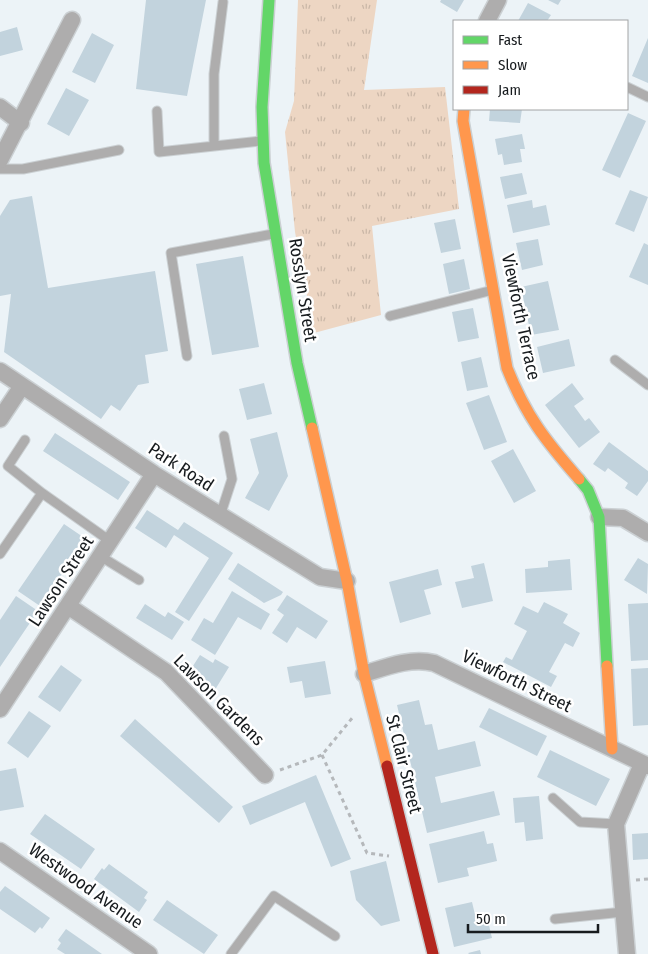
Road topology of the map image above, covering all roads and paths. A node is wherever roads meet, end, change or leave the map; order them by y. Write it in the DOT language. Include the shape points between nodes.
graph roads {
  1 [pos="270,0"];
  2 [pos="498,0"];
  3 [pos="223,2"];
  4 [pos="72,20"];
  5 [pos="487,20"];
  6 [pos="628,88"];
  7 [pos="648,97"];
  8 [pos="0,107"];
  9 [pos="464,110"];
  10 [pos="157,111"];
  11 [pos="21,123"];
  12 [pos="263,140"];
  13 [pos="214,146"];
  14 [pos="119,150"];
  15 [pos="0,160"];
  16 [pos="0,169"];
  17 [pos="276,234"];
  18 [pos="493,290"];
  19 [pos="390,316"];
  20 [pos="187,356"];
  21 [pos="615,360"];
  22 [pos="0,371"];
  23 [pos="648,385"];
  24 [pos="22,386"];
  25 [pos="0,419"];
  26 [pos="224,436"];
  27 [pos="25,440"];
  28 [pos="154,474"];
  29 [pos="42,492"];
  30 [pos="220,516"];
  31 [pos="599,517"];
  32 [pos="648,534"];
  33 [pos="110,542"];
  34 [pos="0,554"];
  35 [pos="100,556"];
  36 [pos="139,580"];
  37 [pos="347,581"];
  38 [pos="68,606"];
  39 [pos="364,674"];
  40 [pos="0,709"];
  41 [pos="373,713"];
  42 [pos="612,749"];
  43 [pos="322,755"];
  44 [pos="645,765"];
  45 [pos="265,775"];
  46 [pos="553,798"];
  47 [pos="616,824"];
  48 [pos="0,851"];
  49 [pos="410,859"];
  50 [pos="624,912"];
  51 [pos="555,919"];
  52 [pos="335,936"];
  53 [pos="149,954"];
  54 [pos="231,954"];
  55 [pos="433,954"];
  56 [pos="627,954"];
  1 -- 12 [label="main road, Rosslyn Street" via="265,49"];
  2 -- 5 [label="street"];
  3 -- 13 [label="lane" via="214,74"];
  4 -- 11 [label="street"];
  6 -- 7 [label="lane"];
  8 -- 11 [label="street"];
  9 -- 18 [label="main road, Viewforth Terrace" via="463,122"];
  10 -- 13 [label="lane" via="159,152"];
  11 -- 15 [label="street"];
  12 -- 13 [label="lane"];
  12 -- 17 [label="main road, Rosslyn Street"];
  14 -- 16 [label="lane" via="23,169"];
  17 -- 20 [label="lane" via="171,253"];
  17 -- 37 [label="main road, Rosslyn Street" via="297,363"];
  18 -- 19 [label="lane"];
  18 -- 31 [label="main road, Viewforth Terrace" via="507,368 520,401 541,435 588,490"];
  21 -- 23 [label="lane"];
  22 -- 24 [label="street, Park Road"];
  24 -- 25 [label="street"];
  24 -- 28 [label="street, Park Road"];
  26 -- 30 [label="lane" via="232,478"];
  27 -- 29 [label="lane" via="8,466"];
  28 -- 30 [label="street, Park Road"];
  28 -- 33 [label="street, Lawson Street"];
  29 -- 33 [label="lane"];
  29 -- 34 [label="lane"];
  30 -- 37 [label="street, Park Road" via="320,578"];
  31 -- 32 [label="street" via="623,518"];
  31 -- 42 [label="main road, Viewforth Terrace"];
  33 -- 35 [label="street, Lawson Street"];
  35 -- 36 [label="lane"];
  35 -- 38 [label="street, Lawson Street"];
  37 -- 39 [label="main road, St Clair Street"];
  38 -- 40 [label="street, Lawson Street"];
  38 -- 45 [label="street, Lawson Gardens" via="166,672"];
  39 -- 41 [label="main road, St Clair Street"];
  39 -- 42 [label="street, Viewforth Street" via="404,662 423,660 434,663"];
  41 -- 43 [label="path" via="354,716"];
  41 -- 49 [label="main road, St Clair Street"];
  42 -- 44 [label="street, Viewforth Street"];
  43 -- 45 [label="path"];
  43 -- 49 [label="path" via="368,853"];
  44 -- 47 [label="street"];
  46 -- 47 [label="lane" via="580,822"];
  47 -- 50 [label="street"];
  48 -- 53 [label="street, Westwood Avenue"];
  49 -- 55 [label="main road, St Clair Street"];
  50 -- 51 [label="lane"];
  50 -- 56 [label="street"];
  52 -- 54 [label="lane" via="274,896"];
}
